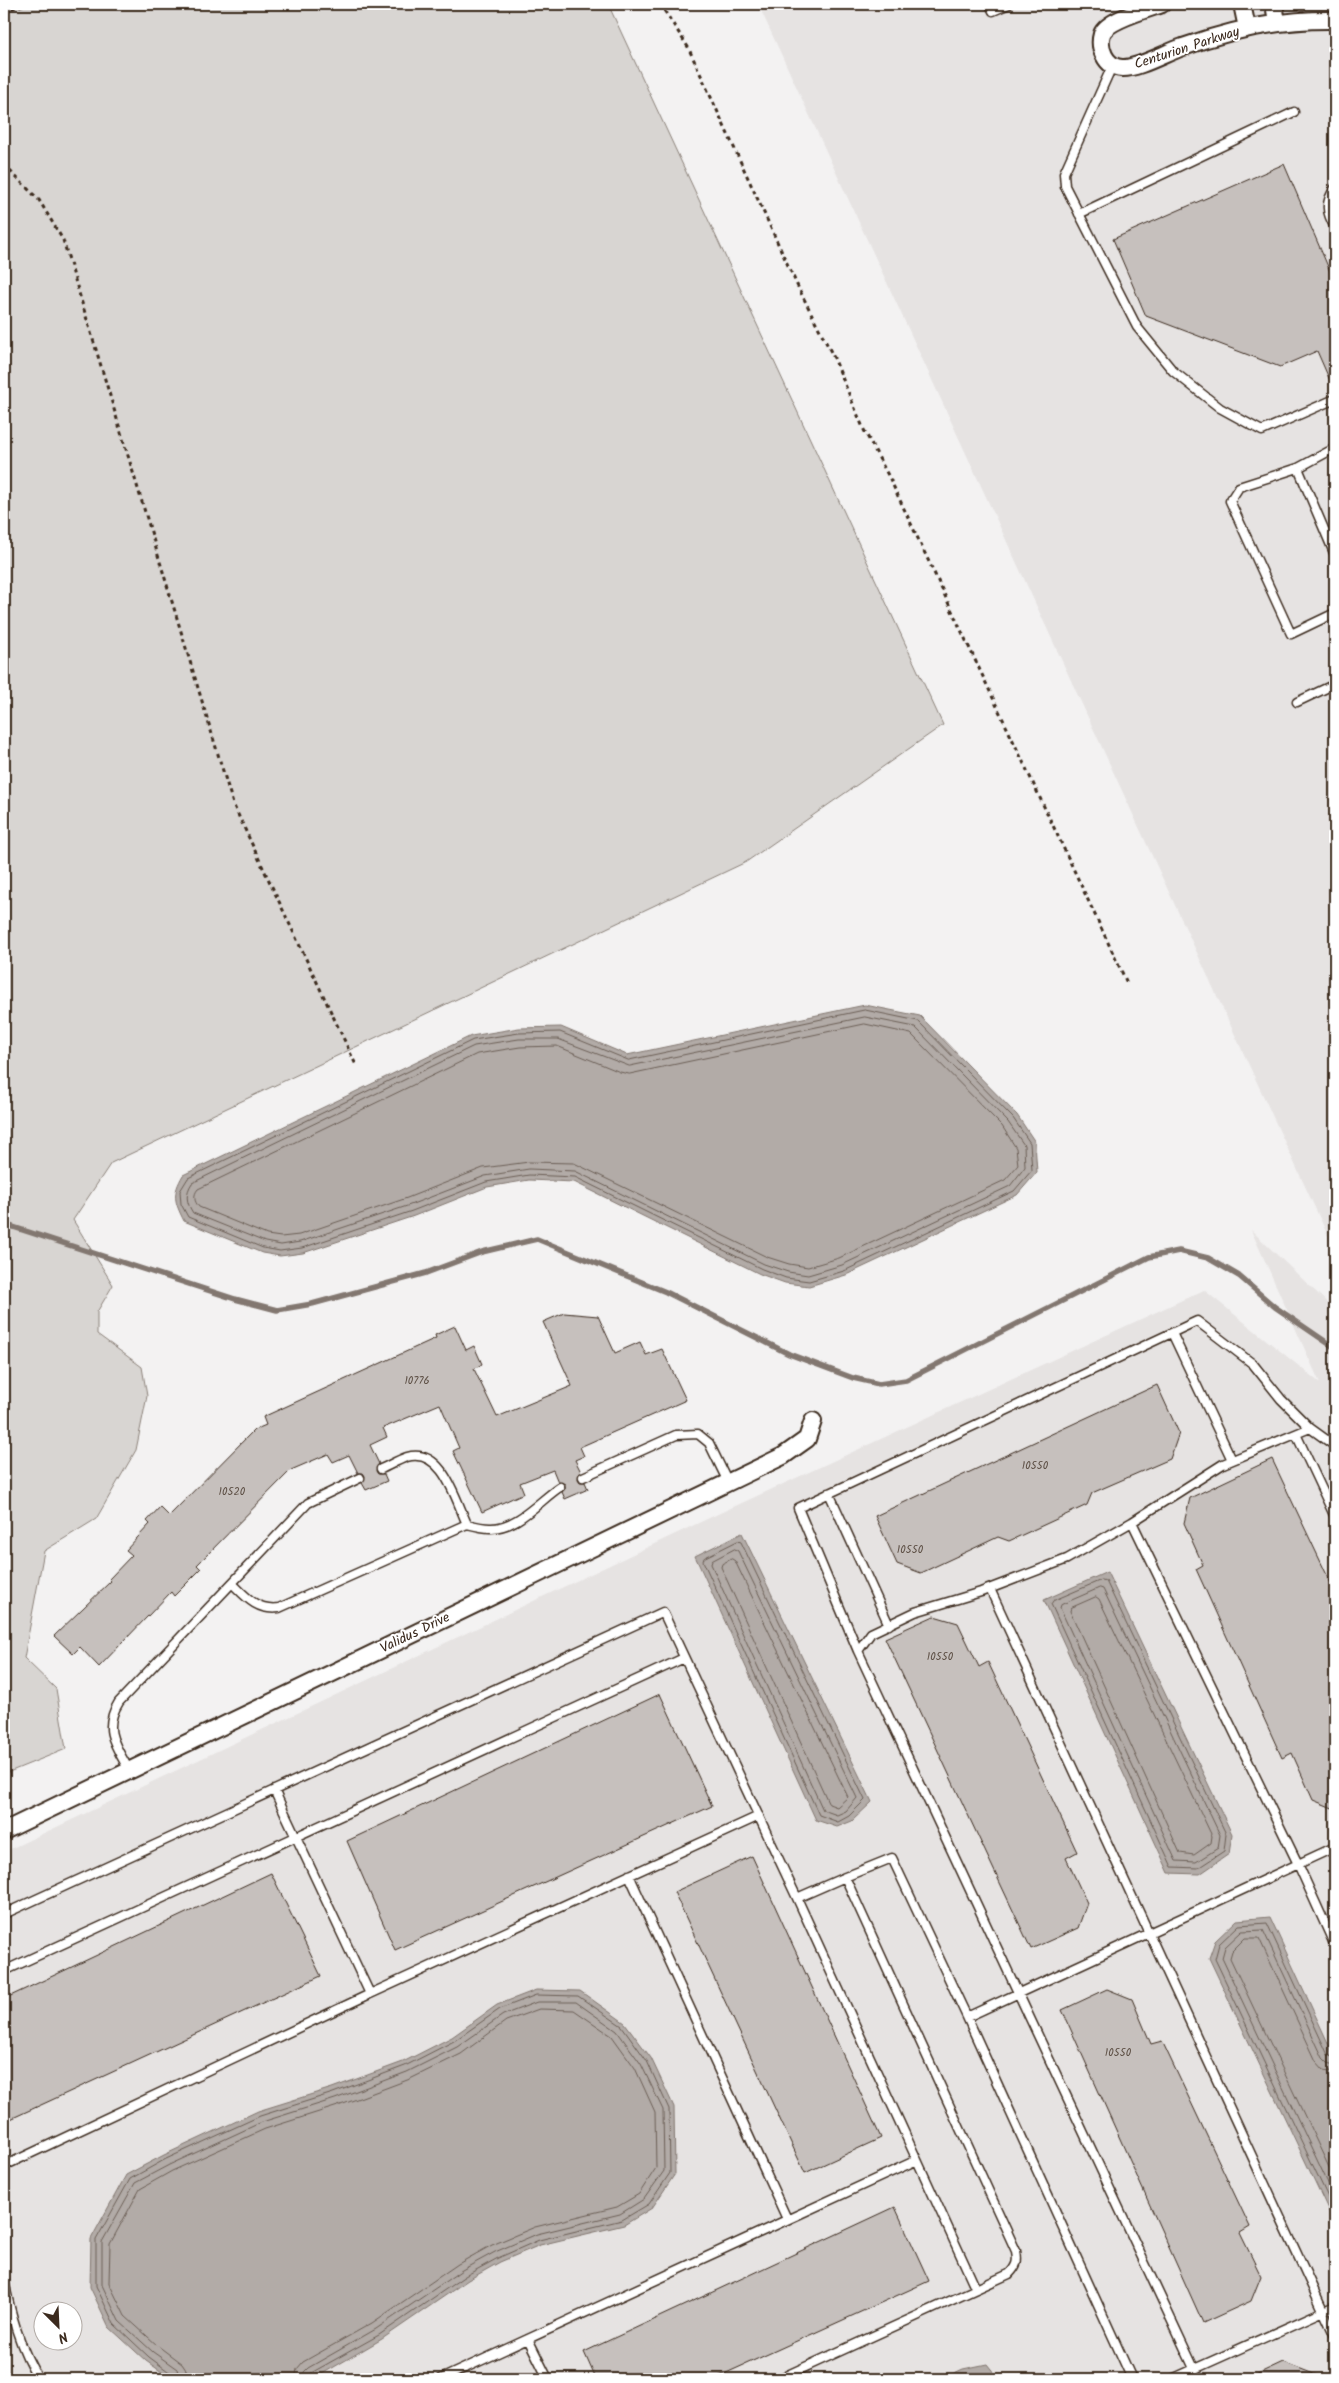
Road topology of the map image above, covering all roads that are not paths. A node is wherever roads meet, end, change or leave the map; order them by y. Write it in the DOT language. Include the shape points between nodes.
graph roads {
  1 [pos="990,4"];
  2 [pos="1009,4"];
  3 [pos="1162,4"];
  4 [pos="1242,4"];
  5 [pos="1274,4"];
  6 [pos="1335,20"];
  7 [pos="1278,22"];
  8 [pos="1247,28"];
  9 [pos="1112,64"];
  10 [pos="1294,112"];
  11 [pos="1335,188"];
  12 [pos="1079,214"];
  13 [pos="1335,227"];
  14 [pos="1335,399"];
  15 [pos="1335,448"];
  16 [pos="1298,468"];
  17 [pos="1335,554"];
  18 [pos="1335,613"];
  19 [pos="1335,684"];
  20 [pos="1297,702"];
  21 [pos="1172,1333"];
  22 [pos="813,1421"];
  23 [pos="1310,1428"];
  24 [pos="1296,1434"];
  25 [pos="1335,1446"];
  26 [pos="1232,1460"];
  27 [pos="381,1469"];
  28 [pos="583,1477"];
  29 [pos="360,1478"];
  30 [pos="728,1482"];
  31 [pos="560,1487"];
  32 [pos="829,1493"];
  33 [pos="1335,1518"];
  34 [pos="1132,1522"];
  35 [pos="467,1524"];
  36 [pos="232,1583"];
  37 [pos="990,1588"];
  38 [pos="889,1624"];
  39 [pos="858,1651"];
  40 [pos="684,1658"];
  41 [pos="129,1770"];
  42 [pos="274,1790"];
  43 [pos="758,1816"];
  44 [pos="4,1831"];
  45 [pos="296,1836"];
  46 [pos="1335,1847"];
  47 [pos="1298,1864"];
  48 [pos="629,1876"];
  49 [pos="845,1877"];
  50 [pos="797,1898"];
  51 [pos="4,1914"];
  52 [pos="1148,1933"];
  53 [pos="1335,1946"];
  54 [pos="4,1971"];
  55 [pos="370,1994"];
  56 [pos="1018,1994"];
  57 [pos="967,2017"];
  58 [pos="918,2160"];
  59 [pos="4,2166"];
  60 [pos="787,2219"];
  61 [pos="4,2278"];
  62 [pos="976,2289"];
  63 [pos="1335,2306"];
  64 [pos="1324,2311"];
  65 [pos="1335,2336"];
  66 [pos="528,2339"];
  67 [pos="1194,2369"];
  68 [pos="39,2379"];
  69 [pos="441,2379"];
  70 [pos="548,2379"];
  71 [pos="779,2379"];
  72 [pos="1132,2379"];
  73 [pos="1172,2379"];
  74 [pos="1199,2379"];
  1 -- 2 [label="lane" via="993,11"];
  3 -- 9 [label="street" via="1112,23 1103,30 1102,54"];
  4 -- 8 [label="street"];
  5 -- 7 [label="street"];
  6 -- 7 [label="street, Centurion Parkway"];
  7 -- 8 [label="street, Centurion Parkway"];
  8 -- 9 [label="street, Centurion Parkway" via="1183,46 1134,66 1121,68"];
  9 -- 12 [label="lane" via="1064,173 1065,186"];
  10 -- 12 [label="lane"];
  11 -- 13 [label="lane" via="1328,198 1328,215"];
  12 -- 14 [label="lane" via="1137,326 1173,372 1220,408 1262,432"];
  15 -- 16 [label="lane"];
  16 -- 17 [label="lane"];
  16 -- 18 [label="lane" via="1239,487 1230,501 1291,634"];
  19 -- 20 [label="lane"];
  21 -- 23 [label="lane" via="1197,1321 1253,1364"];
  21 -- 26 [label="lane"];
  21 -- 32 [label="lane"];
  22 -- 30 [label="street, Validus Drive" via="807,1439 783,1456"];
  23 -- 24 [label="lane"];
  23 -- 25 [label="lane"];
  24 -- 26 [label="lane"];
  24 -- 33 [label="lane"];
  26 -- 34 [label="lane"];
  27 -- 35 [label="lane" via="409,1457 435,1462 443,1471"];
  28 -- 30 [label="lane" via="676,1435 698,1434 709,1443"];
  29 -- 36 [label="lane" via="308,1503"];
  30 -- 41 [label="street, Validus Drive"];
  31 -- 35 [label="lane" via="512,1522 492,1528"];
  32 -- 38 [label="lane"];
  32 -- 39 [label="lane" via="798,1508"];
  34 -- 37 [label="lane" via="1067,1559"];
  34 -- 47 [label="lane"];
  35 -- 36 [label="lane" via="279,1608 254,1604"];
  36 -- 41 [label="lane" via="113,1712 112,1733"];
  37 -- 38 [label="lane" via="915,1612"];
  37 -- 52 [label="lane"];
  38 -- 39 [label="lane" via="871,1633"];
  39 -- 56 [label="lane"];
  40 -- 42 [label="lane" via="663,1612"];
  40 -- 43 [label="lane"];
  40 -- 45 [label="lane"];
  41 -- 44 [label="street, Validus Drive"];
  42 -- 45 [label="lane"];
  42 -- 51 [label="lane"];
  43 -- 48 [label="lane"];
  43 -- 50 [label="lane"];
  45 -- 54 [label="lane"];
  45 -- 55 [label="lane"];
  46 -- 47 [label="lane"];
  47 -- 52 [label="lane"];
  47 -- 53 [label="lane"];
  48 -- 55 [label="lane"];
  48 -- 60 [label="lane"];
  49 -- 50 [label="lane"];
  49 -- 57 [label="lane" via="892,1858"];
  49 -- 62 [label="lane" via="1016,2251 1016,2267 1009,2274"];
  50 -- 58 [label="lane"];
  52 -- 56 [label="lane"];
  52 -- 64 [label="lane"];
  55 -- 59 [label="lane"];
  56 -- 57 [label="lane"];
  56 -- 67 [label="lane"];
  57 -- 72 [label="lane"];
  58 -- 60 [label="lane"];
  58 -- 62 [label="lane"];
  60 -- 66 [label="lane"];
  61 -- 68 [label="lane" via="17,2330"];
  62 -- 71 [label="lane"];
  63 -- 64 [label="lane"];
  64 -- 65 [label="lane"];
  64 -- 67 [label="lane"];
  66 -- 69 [label="lane"];
  66 -- 70 [label="lane"];
  67 -- 73 [label="lane"];
  67 -- 74 [label="lane"];
}
